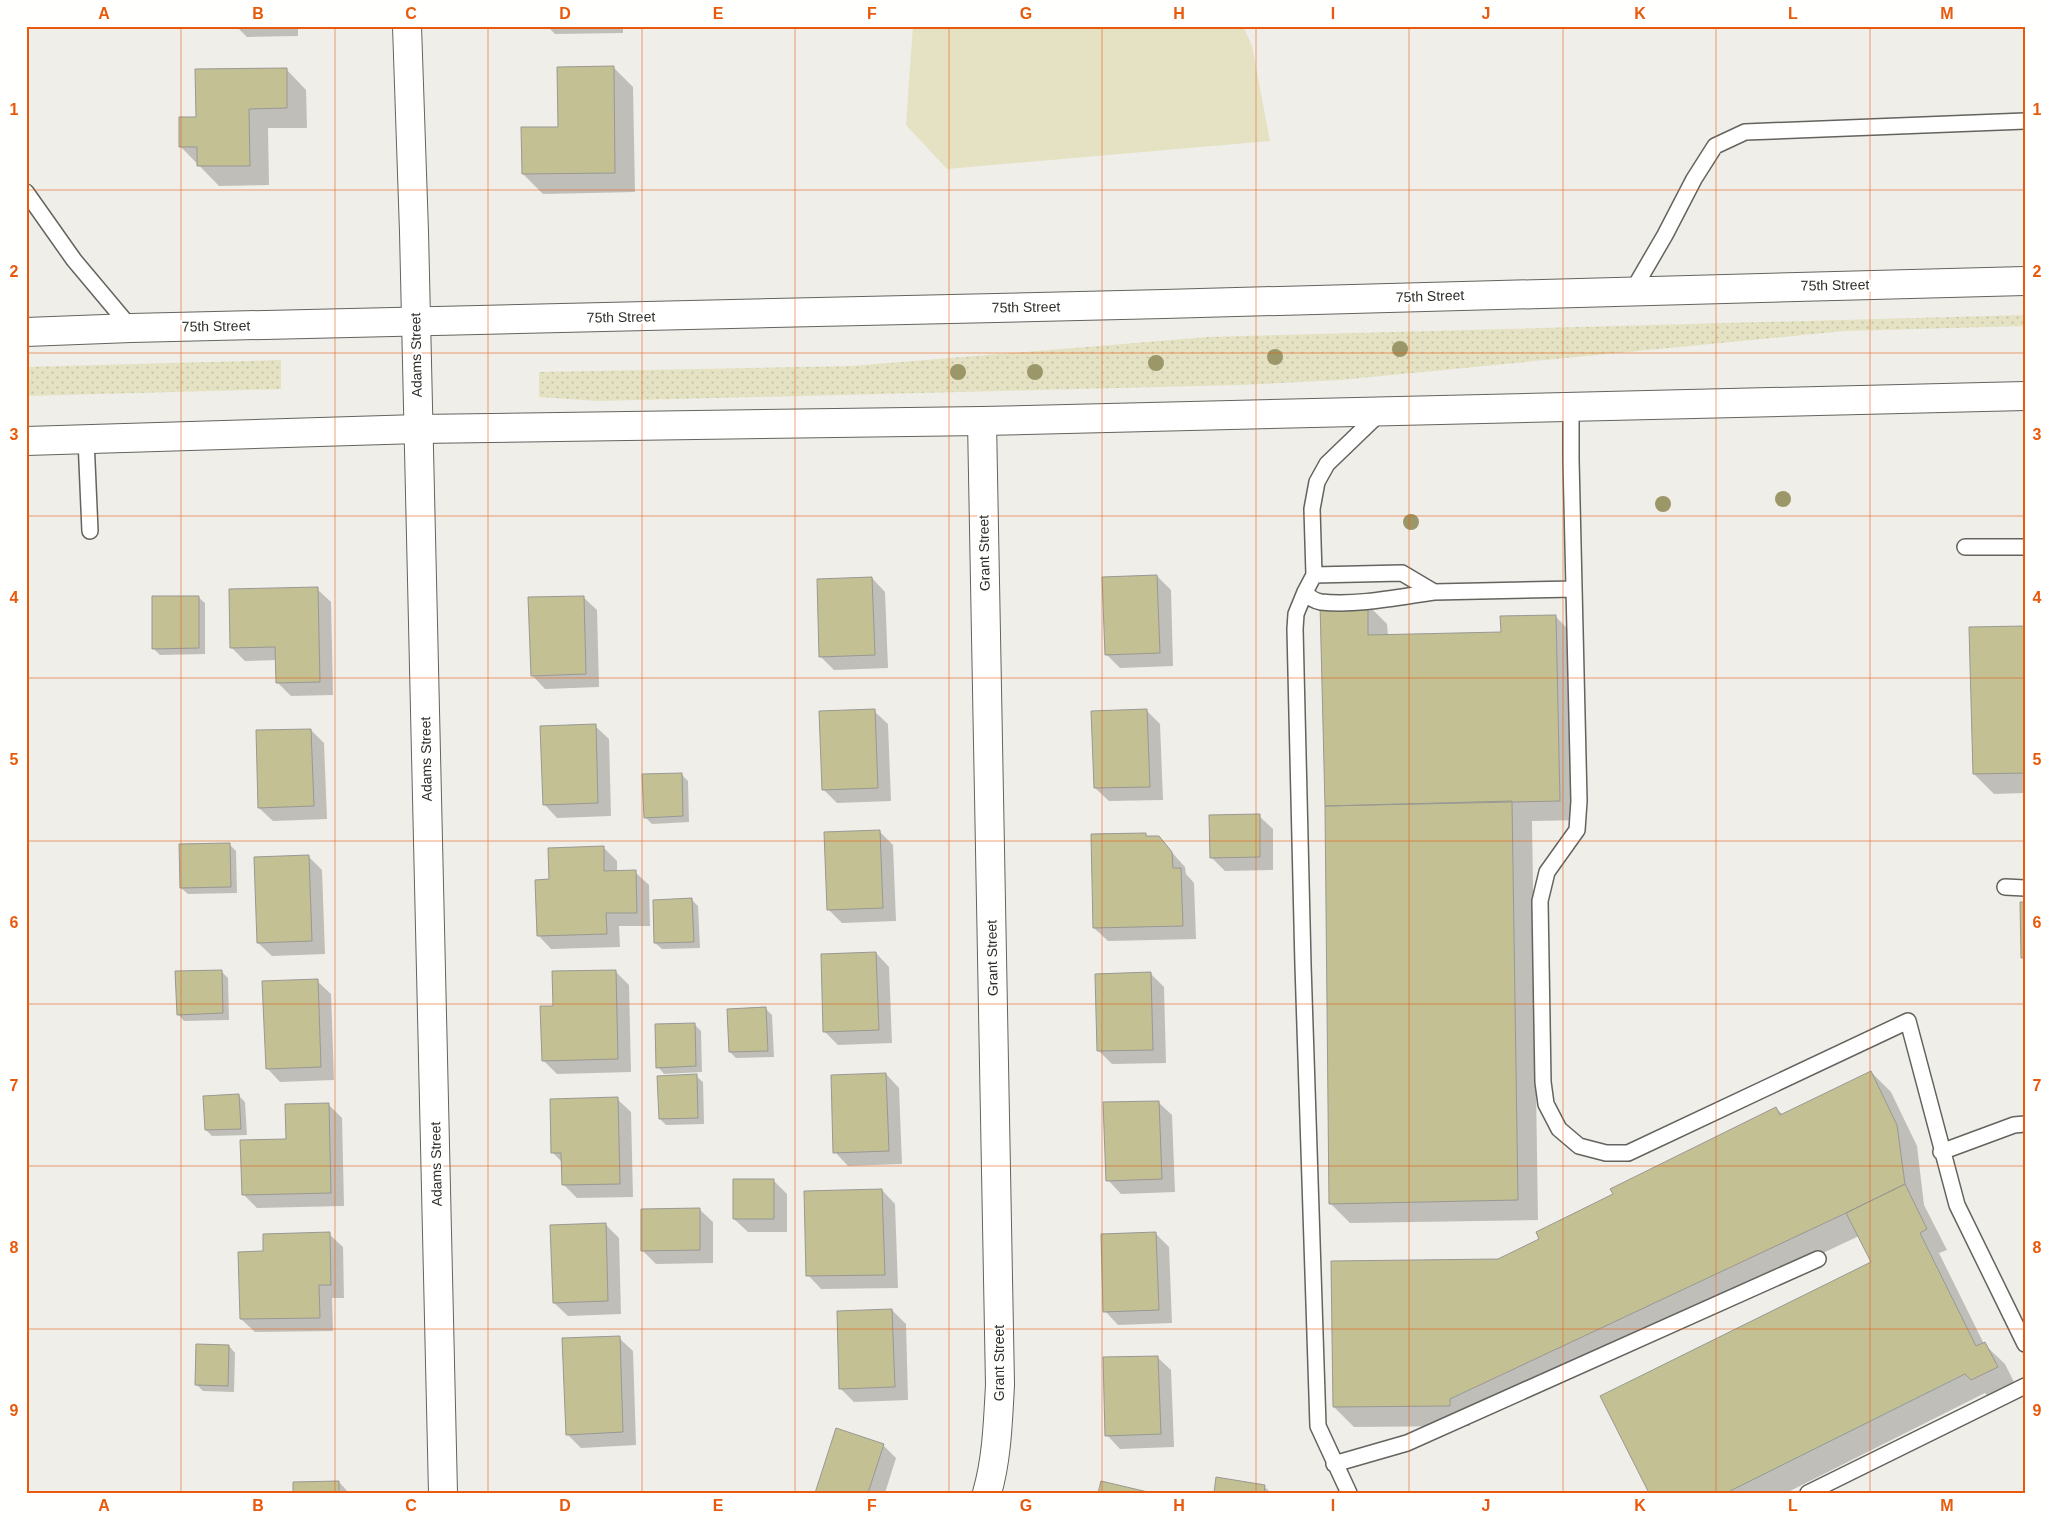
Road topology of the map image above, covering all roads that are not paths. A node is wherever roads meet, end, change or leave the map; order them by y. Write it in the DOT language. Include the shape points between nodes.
graph roads {
  1 [pos="407,26"];
  2 [pos="2025,121"];
  3 [pos="26,192"];
  4 [pos="2025,281"];
  5 [pos="1632,290"];
  6 [pos="416,321"];
  7 [pos="132,328"];
  8 [pos="26,332"];
  9 [pos="2025,396"];
  10 [pos="1571,406"];
  11 [pos="1382,411"];
  12 [pos="982,421"];
  13 [pos="418,429"];
  14 [pos="86,439"];
  15 [pos="26,441"];
  16 [pos="90,532"];
  17 [pos="1965,547"];
  18 [pos="2025,547"];
  19 [pos="1314,575"];
  20 [pos="1574,589"];
  21 [pos="1305,592"];
  22 [pos="1434,592"];
  23 [pos="2005,887"];
  24 [pos="2025,888"];
  25 [pos="2021,1122"];
  26 [pos="1941,1152"];
  27 [pos="1818,1258"];
  28 [pos="2025,1344"];
  29 [pos="2025,1386"];
  30 [pos="1334,1464"];
  31 [pos="444,1493"];
  32 [pos="987,1493"];
  33 [pos="1349,1493"];
  34 [pos="1808,1493"];
  1 -- 6 [label="main road, Adams Street"];
  2 -- 5 [label="lane" via="1745,132 1714,146"];
  3 -- 7 [label="lane" via="74,260"];
  4 -- 5 [label="main road, 75th Street"];
  5 -- 6 [label="main road, 75th Street"];
  6 -- 7 [label="main road, 75th Street"];
  6 -- 13 [label="main road, Adams Street"];
  7 -- 8 [label="main road, 75th Street"];
  9 -- 10 [label="main road"];
  10 -- 11 [label="main road"];
  10 -- 20 [label="lane"];
  11 -- 12 [label="main road"];
  11 -- 19 [label="lane" via="1328,464 1317,482 1312,509"];
  12 -- 13 [label="main road"];
  12 -- 32 [label="main road, Grant Street" via="1000,1385 998,1424"];
  13 -- 14 [label="main road"];
  13 -- 31 [label="main road, Adams Street"];
  14 -- 15 [label="main road"];
  14 -- 16 [label="lane"];
  17 -- 18 [label="lane"];
  19 -- 21 [label="lane"];
  19 -- 22 [label="lane" via="1402,572"];
  20 -- 22 [label="lane"];
  20 -- 26 [label="lane" via="1580,801 1577,830 1547,872 1540,901 1541,1071 1546,1104 1559,1129 1578,1146 1606,1153 1628,1153 1908,1021"];
  21 -- 22 [label="lane" via="1320,602 1369,601"];
  21 -- 30 [label="lane" via="1296,614 1295,628 1318,1426"];
  23 -- 24 [label="lane"];
  25 -- 26 [label="lane"];
  26 -- 28 [label="lane" via="1957,1205"];
  27 -- 30 [label="lane" via="1407,1443"];
  29 -- 34 [label="lane"];
  30 -- 33 [label="lane"];
}
